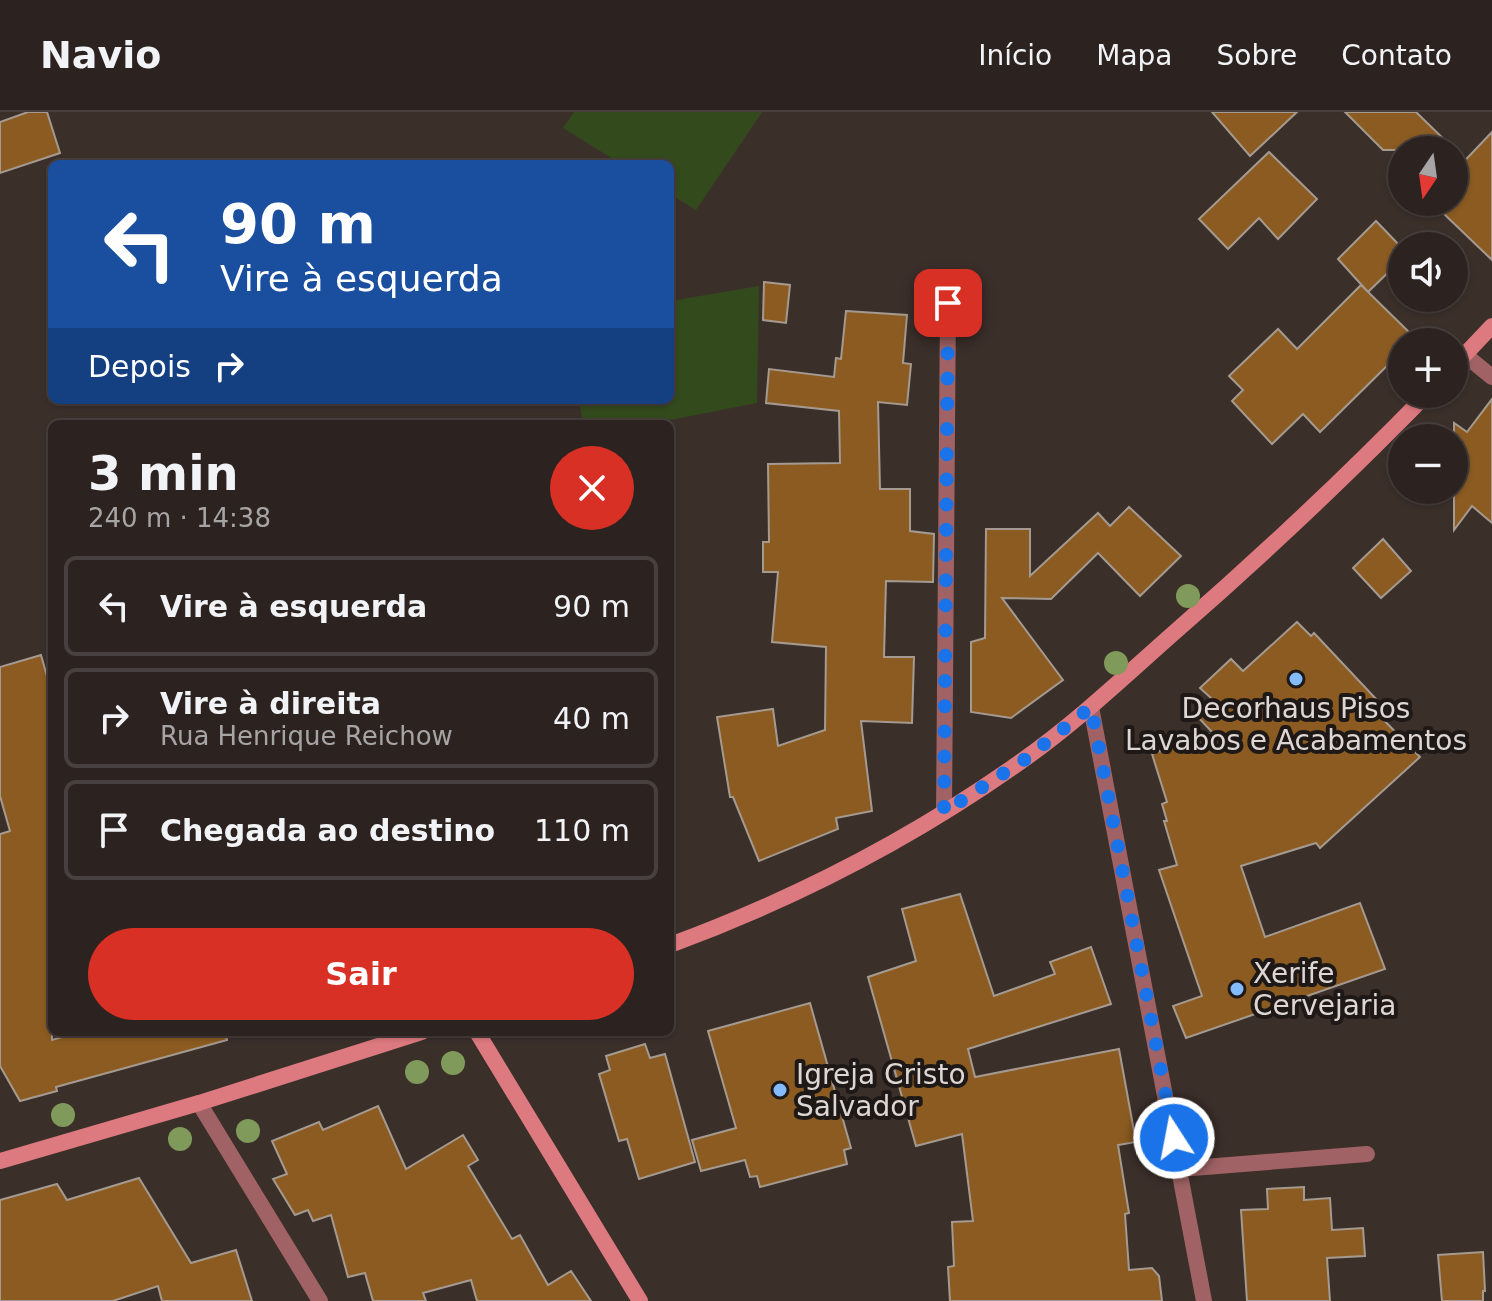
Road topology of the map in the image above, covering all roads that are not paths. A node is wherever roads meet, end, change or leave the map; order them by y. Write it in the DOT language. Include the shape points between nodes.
graph roads {
  1 [pos="948,303"];
  2 [pos="1492,326"];
  3 [pos="1468,351"];
  4 [pos="1468,365"];
  5 [pos="1492,377"];
  6 [pos="1413,408"];
  7 [pos="1091,707"];
  8 [pos="944,812"];
  9 [pos="674,943"];
  10 [pos="409,1036"];
  11 [pos="479,1036"];
  12 [pos="199,1103"];
  13 [pos="1367,1154"];
  14 [pos="0,1161"];
  15 [pos="1180,1169"];
  16 [pos="320,1301"];
  17 [pos="640,1301"];
  18 [pos="1204,1301"];
  1 -- 8 [label="street"];
  2 -- 3 [label="main road"];
  4 -- 5 [label="street"];
  6 -- 7 [label="main road" via="1287,533"];
  7 -- 8 [label="main road" via="1024,760"];
  7 -- 15 [label="street"];
  8 -- 9 [label="main road" via="850,867"];
  10 -- 12 [label="main road"];
  11 -- 17 [label="main road"];
  12 -- 14 [label="main road"];
  12 -- 16 [label="street"];
  13 -- 15 [label="street"];
  15 -- 18 [label="street"];
}
